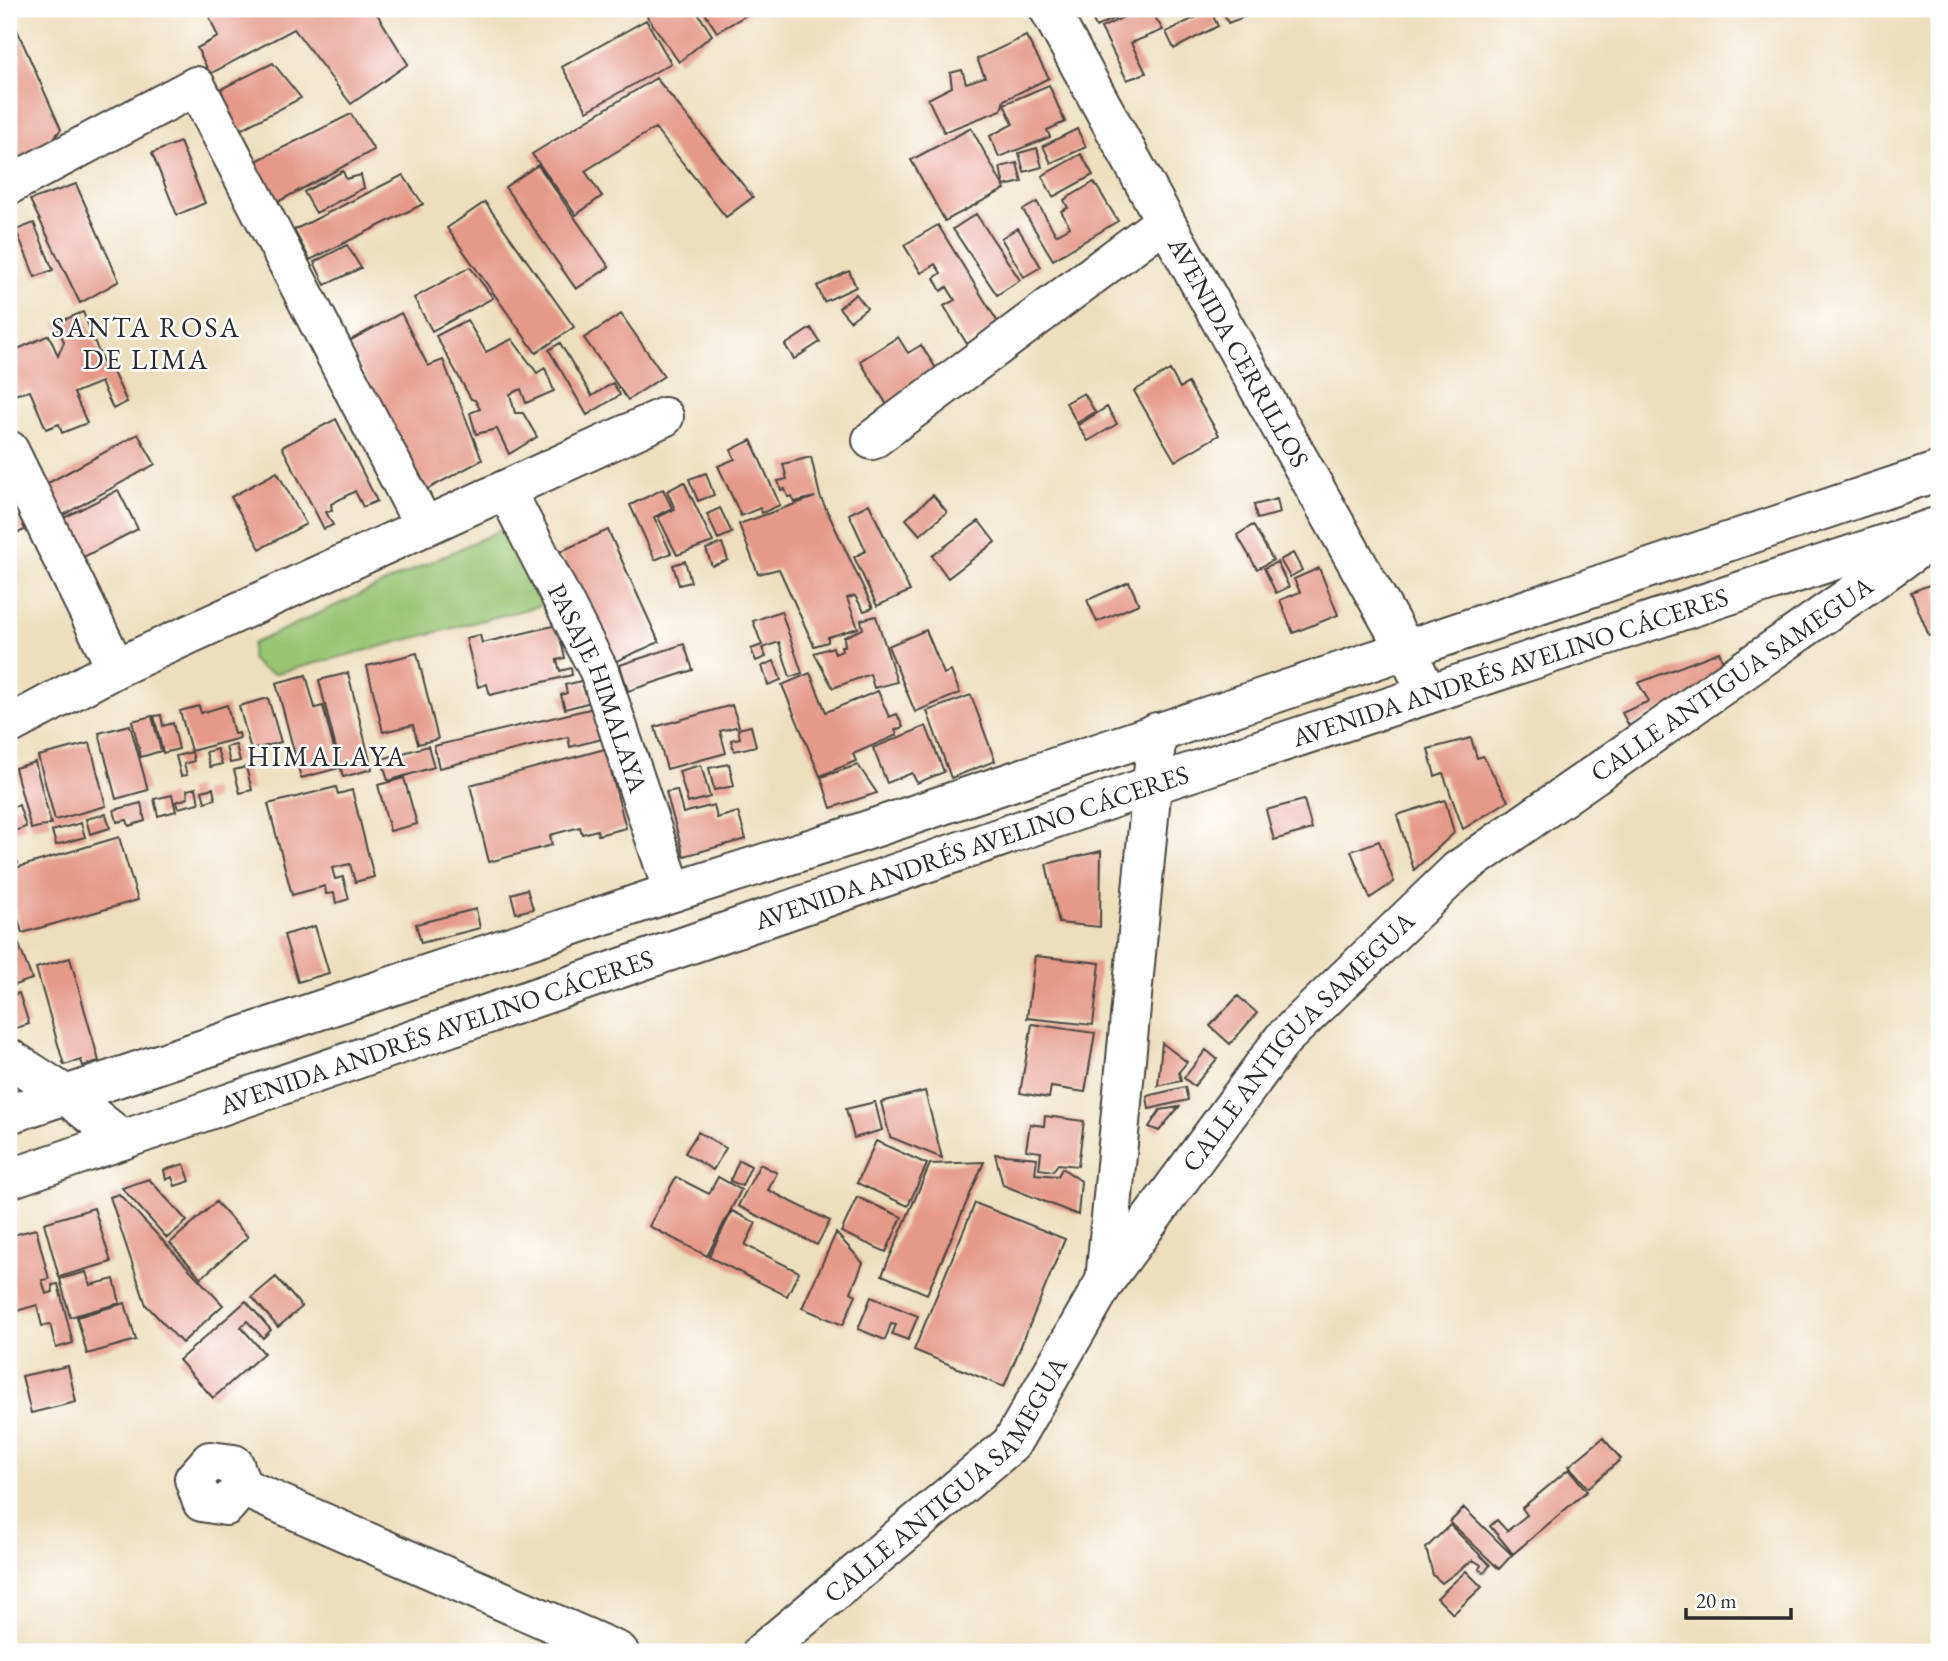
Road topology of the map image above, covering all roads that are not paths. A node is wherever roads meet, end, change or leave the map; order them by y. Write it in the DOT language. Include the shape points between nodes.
graph roads {
  1 [pos="1049,9"];
  2 [pos="9,185"];
  3 [pos="1165,221"];
  4 [pos="664,417"];
  5 [pos="872,440"];
  6 [pos="9,450"];
  7 [pos="1939,471"];
  8 [pos="506,491"];
  9 [pos="424,526"];
  10 [pos="1939,526"];
  11 [pos="1939,534"];
  12 [pos="1406,650"];
  13 [pos="116,667"];
  14 [pos="1428,694"];
  15 [pos="9,725"];
  16 [pos="1157,732"];
  17 [pos="1152,785"];
  18 [pos="844,838"];
  19 [pos="862,885"];
  20 [pos="673,892"];
  21 [pos="538,937"];
  22 [pos="557,989"];
  23 [pos="9,1058"];
  24 [pos="66,1095"];
  25 [pos="9,1114"];
  26 [pos="123,1140"];
  27 [pos="9,1179"];
  28 [pos="1105,1281"];
  29 [pos="242,1487"];
  30 [pos="619,1652"];
  31 [pos="762,1652"];
  1 -- 3 [label="main road, AVENIDA CERRILLOS"];
  2 -- 9 [label="main road" via="196,86"];
  3 -- 5 [label="main road"];
  3 -- 12 [label="main road, AVENIDA CERRILLOS"];
  4 -- 8 [label="main road"];
  6 -- 13 [label="main road"];
  7 -- 12 [label="main road, AVENIDA ANDRÉS AVELINO CÁCERES"];
  8 -- 9 [label="main road"];
  8 -- 20 [label="main road, PASAJE HIMALAYA" via="599,671"];
  9 -- 13 [label="main road"];
  10 -- 14 [label="main road, AVENIDA ANDRÉS AVELINO CÁCERES"];
  11 -- 28 [label="main road, CALLE ANTIGUA SAMEGUA" via="1458,870 1283,1039"];
  12 -- 14 [label="main road, AVENIDA CERRILLOS"];
  12 -- 16 [label="main road, AVENIDA ANDRÉS AVELINO CÁCERES"];
  13 -- 15 [label="main road"];
  14 -- 17 [label="main road, AVENIDA ANDRÉS AVELINO CÁCERES"];
  16 -- 17 [label="main road"];
  16 -- 18 [label="main road, AVENIDA ANDRÉS AVELINO CÁCERES"];
  17 -- 19 [label="main road, AVENIDA ANDRÉS AVELINO CÁCERES"];
  17 -- 28 [label="main road"];
  18 -- 19 [label="main road"];
  18 -- 20 [label="main road, AVENIDA ANDRÉS AVELINO CÁCERES"];
  19 -- 22 [label="main road, AVENIDA ANDRÉS AVELINO CÁCERES"];
  20 -- 21 [label="main road, AVENIDA ANDRÉS AVELINO CÁCERES"];
  21 -- 22 [label="main road"];
  21 -- 24 [label="main road, AVENIDA ANDRÉS AVELINO CÁCERES"];
  22 -- 26 [label="main road, AVENIDA ANDRÉS AVELINO CÁCERES"];
  23 -- 24 [label="main road"];
  24 -- 25 [label="main road, AVENIDA ANDRÉS AVELINO CÁCERES"];
  24 -- 26 [label="main road"];
  26 -- 27 [label="main road, AVENIDA ANDRÉS AVELINO CÁCERES"];
  28 -- 31 [label="main road, CALLE ANTIGUA SAMEGUA" via="1011,1444"];
  29 -- 30 [label="main road"];
}
